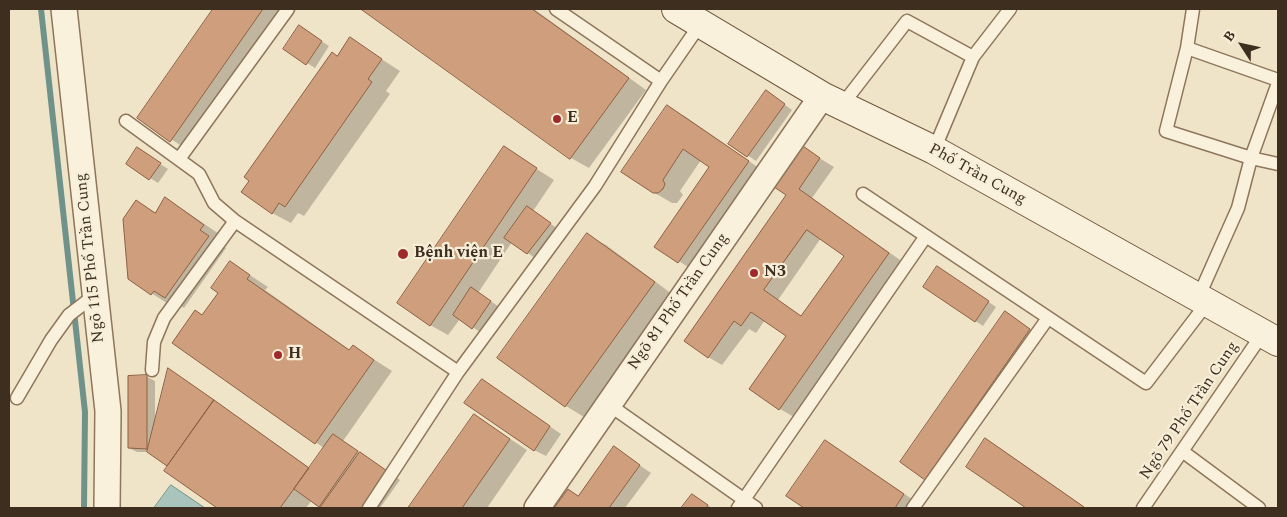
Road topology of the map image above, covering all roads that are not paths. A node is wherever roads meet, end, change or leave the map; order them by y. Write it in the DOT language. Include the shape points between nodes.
graph roads {
  1 [pos="64,9"];
  2 [pos="288,9"];
  3 [pos="556,9"];
  4 [pos="676,9"];
  5 [pos="1010,9"];
  6 [pos="1192,9"];
  7 [pos="702,23"];
  8 [pos="1187,48"];
  9 [pos="973,57"];
  10 [pos="662,80"];
  11 [pos="1278,81"];
  12 [pos="832,101"];
  13 [pos="126,121"];
  14 [pos="934,150"];
  15 [pos="1251,158"];
  16 [pos="179,159"];
  17 [pos="1278,164"];
  18 [pos="863,194"];
  19 [pos="235,221"];
  20 [pos="926,236"];
  21 [pos="88,300"];
  22 [pos="1203,300"];
  23 [pos="1048,318"];
  24 [pos="1271,337"];
  25 [pos="152,370"];
  26 [pos="458,372"];
  27 [pos="17,398"];
  28 [pos="608,404"];
  29 [pos="1182,451"];
  30 [pos="741,504"];
  31 [pos="107,508"];
  32 [pos="369,508"];
  33 [pos="537,508"];
  34 [pos="756,508"];
  35 [pos="913,508"];
  36 [pos="1143,508"];
  37 [pos="1259,508"];
  1 -- 21 [label="street, Ngõ 115 Phố Trần Cung"];
  2 -- 16 [label="lane"];
  3 -- 10 [label="lane"];
  4 -- 7 [label="main road, Phố Trần Cung"];
  5 -- 9 [label="lane"];
  6 -- 8 [label="lane"];
  7 -- 10 [label="lane"];
  7 -- 12 [label="main road, Phố Trần Cung"];
  8 -- 11 [label="lane"];
  8 -- 15 [label="lane" via="1166,131"];
  9 -- 12 [label="lane" via="907,21"];
  9 -- 14 [label="lane"];
  10 -- 26 [label="lane" via="595,186"];
  11 -- 15 [label="lane"];
  12 -- 14 [label="main road, Phố Trần Cung"];
  12 -- 28 [label="street, Ngõ 81 Phố Trần Cung"];
  13 -- 16 [label="lane"];
  14 -- 22 [label="main road, Phố Trần Cung"];
  15 -- 17 [label="lane"];
  15 -- 22 [label="lane" via="1238,208"];
  16 -- 19 [label="lane" via="199,174 214,203"];
  18 -- 20 [label="lane"];
  19 -- 25 [label="lane" via="164,318 154,342"];
  19 -- 26 [label="lane"];
  20 -- 23 [label="lane"];
  20 -- 30 [label="lane"];
  21 -- 27 [label="lane" via="69,315"];
  21 -- 31 [label="street, Ngõ 115 Phố Trần Cung" via="108,411"];
  22 -- 23 [label="lane" via="1146,383"];
  22 -- 24 [label="main road, Phố Trần Cung"];
  23 -- 35 [label="lane"];
  24 -- 29 [label="lane, Ngõ 79 Phố Trần Cung"];
  26 -- 32 [label="lane"];
  28 -- 30 [label="lane"];
  28 -- 33 [label="street, Ngõ 81 Phố Trần Cung"];
  29 -- 36 [label="lane, Ngõ 79 Phố Trần Cung"];
  29 -- 37 [label="lane"];
  30 -- 34 [label="lane"];
}
